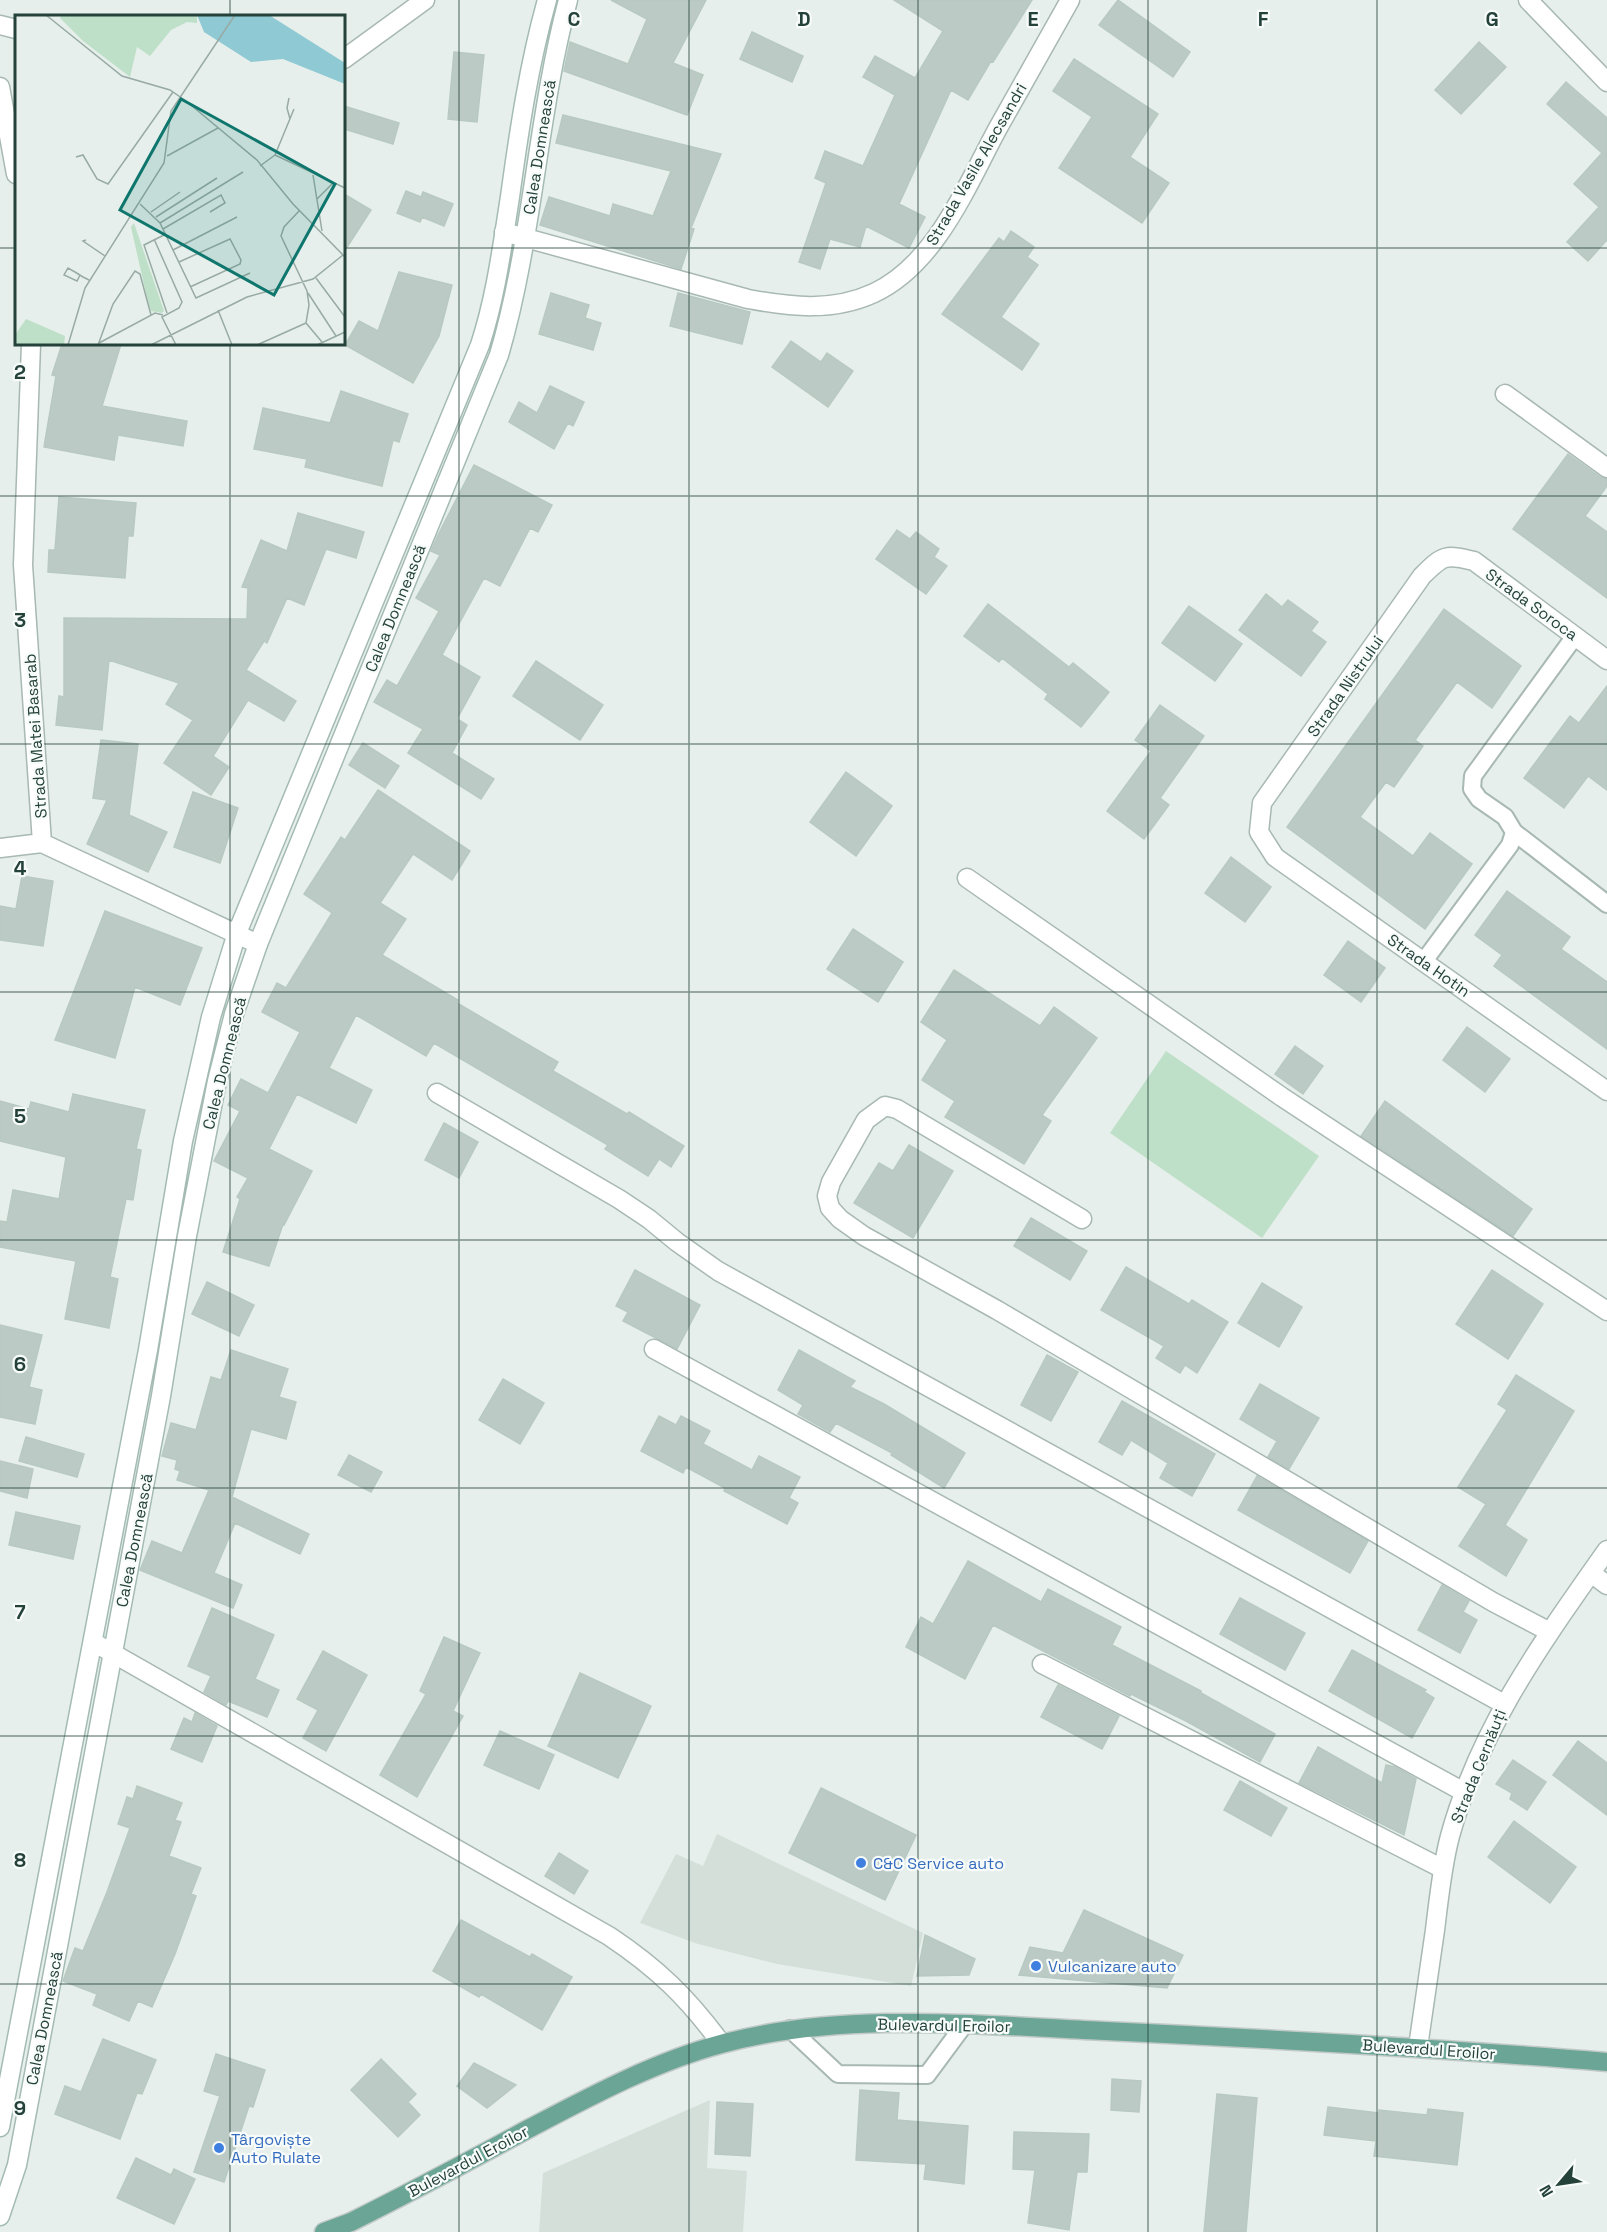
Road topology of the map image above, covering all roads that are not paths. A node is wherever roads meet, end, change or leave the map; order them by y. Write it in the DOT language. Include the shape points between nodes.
graph roads {
  1 [pos="425,0"];
  2 [pos="568,0"];
  3 [pos="1070,0"];
  4 [pos="1528,0"];
  5 [pos="542,4"];
  6 [pos="0,25"];
  7 [pos="15,29"];
  8 [pos="345,58"];
  9 [pos="1607,82"];
  10 [pos="0,87"];
  11 [pos="15,169"];
  12 [pos="504,232"];
  13 [pos="524,238"];
  14 [pos="31,345"];
  15 [pos="1505,394"];
  16 [pos="1607,468"];
  17 [pos="1454,556"];
  18 [pos="1575,636"];
  19 [pos="1607,660"];
  20 [pos="1258,832"];
  21 [pos="1514,832"];
  22 [pos="42,843"];
  23 [pos="0,848"];
  24 [pos="968,878"];
  25 [pos="1607,904"];
  26 [pos="237,933"];
  27 [pos="258,944"];
  28 [pos="1424,961"];
  29 [pos="1607,1091"];
  30 [pos="437,1093"];
  31 [pos="1082,1220"];
  32 [pos="1607,1311"];
  33 [pos="654,1349"];
  34 [pos="1607,1550"];
  35 [pos="1591,1573"];
  36 [pos="1607,1585"];
  37 [pos="1550,1632"];
  38 [pos="93,1642"];
  39 [pos="113,1653"];
  40 [pos="1042,1664"];
  41 [pos="1504,1704"];
  42 [pos="1464,1792"];
  43 [pos="1443,1869"];
  44 [pos="964,2025"];
  45 [pos="790,2029"];
  46 [pos="721,2043"];
  47 [pos="1418,2047"];
  48 [pos="1607,2062"];
  49 [pos="0,2127"];
  50 [pos="0,2216"];
  51 [pos="324,2232"];
  1 -- 8 [label="street"];
  2 -- 13 [label="street, Calea Domnească" via="544,110"];
  3 -- 13 [label="street, Strada Vasile Alecsandri" via="939,235 902,276 874,293 828,306 787,306"];
  4 -- 9 [label="street"];
  5 -- 12 [label="street, Calea Domnească"];
  6 -- 7 [label="street"];
  10 -- 11 [label="street"];
  12 -- 13 [label="street, Strada Vasile Alecsandri"];
  12 -- 26 [label="street, Calea Domnească" via="491,312 476,355"];
  13 -- 27 [label="street, Calea Domnească" via="517,290 499,354"];
  14 -- 22 [label="street, Strada Matei Basarab" via="23,565"];
  15 -- 16 [label="street"];
  17 -- 18 [label="street, Strada Soroca" via="1474,561"];
  17 -- 20 [label="street, Strada Nistrului" via="1439,559 1416,586 1262,803"];
  18 -- 19 [label="street, Strada Soroca"];
  18 -- 21 [label="lane" via="1473,776 1472,789 1479,799 1505,818"];
  20 -- 28 [label="street, Strada Hotin" via="1275,857"];
  21 -- 25 [label="lane"];
  21 -- 28 [label="lane" via="1510,845"];
  22 -- 23 [label="street"];
  22 -- 26 [label="street"];
  24 -- 32 [label="street" via="1282,1097"];
  26 -- 27 [label="street"];
  26 -- 38 [label="street, Calea Domnească" via="211,1017 183,1141"];
  27 -- 39 [label="street, Calea Domnească" via="217,1081"];
  28 -- 29 [label="street, Strada Hotin"];
  30 -- 41 [label="street" via="619,1199 718,1270"];
  31 -- 37 [label="street" via="897,1109 885,1106 866,1120 827,1196 830,1208 840,1219 864,1236"];
  33 -- 42 [label="street"];
  34 -- 35 [label="street, Strada Cernăuți"];
  35 -- 36 [label="street"];
  35 -- 37 [label="street, Strada Cernăuți"];
  37 -- 41 [label="street, Strada Cernăuți"];
  38 -- 39 [label="street"];
  38 -- 49 [label="street, Calea Domnească"];
  39 -- 46 [label="street" via="609,1936 675,1987"];
  39 -- 50 [label="street, Calea Domnească" via="17,2165"];
  40 -- 43 [label="street"];
  41 -- 42 [label="street, Strada Cernăuți"];
  42 -- 43 [label="street, Strada Cernăuți"];
  43 -- 47 [label="street, Strada Cernăuți"];
  44 -- 45 [label="main road, Bulevardul Eroilor" via="864,2024"];
  44 -- 45 [label="lane" via="927,2074 838,2074"];
  44 -- 47 [label="main road, Bulevardul Eroilor"];
  45 -- 46 [label="main road, Bulevardul Eroilor"];
  46 -- 51 [label="main road, Bulevardul Eroilor" via="636,2076 361,2217"];
  47 -- 48 [label="main road, Bulevardul Eroilor"];
}
